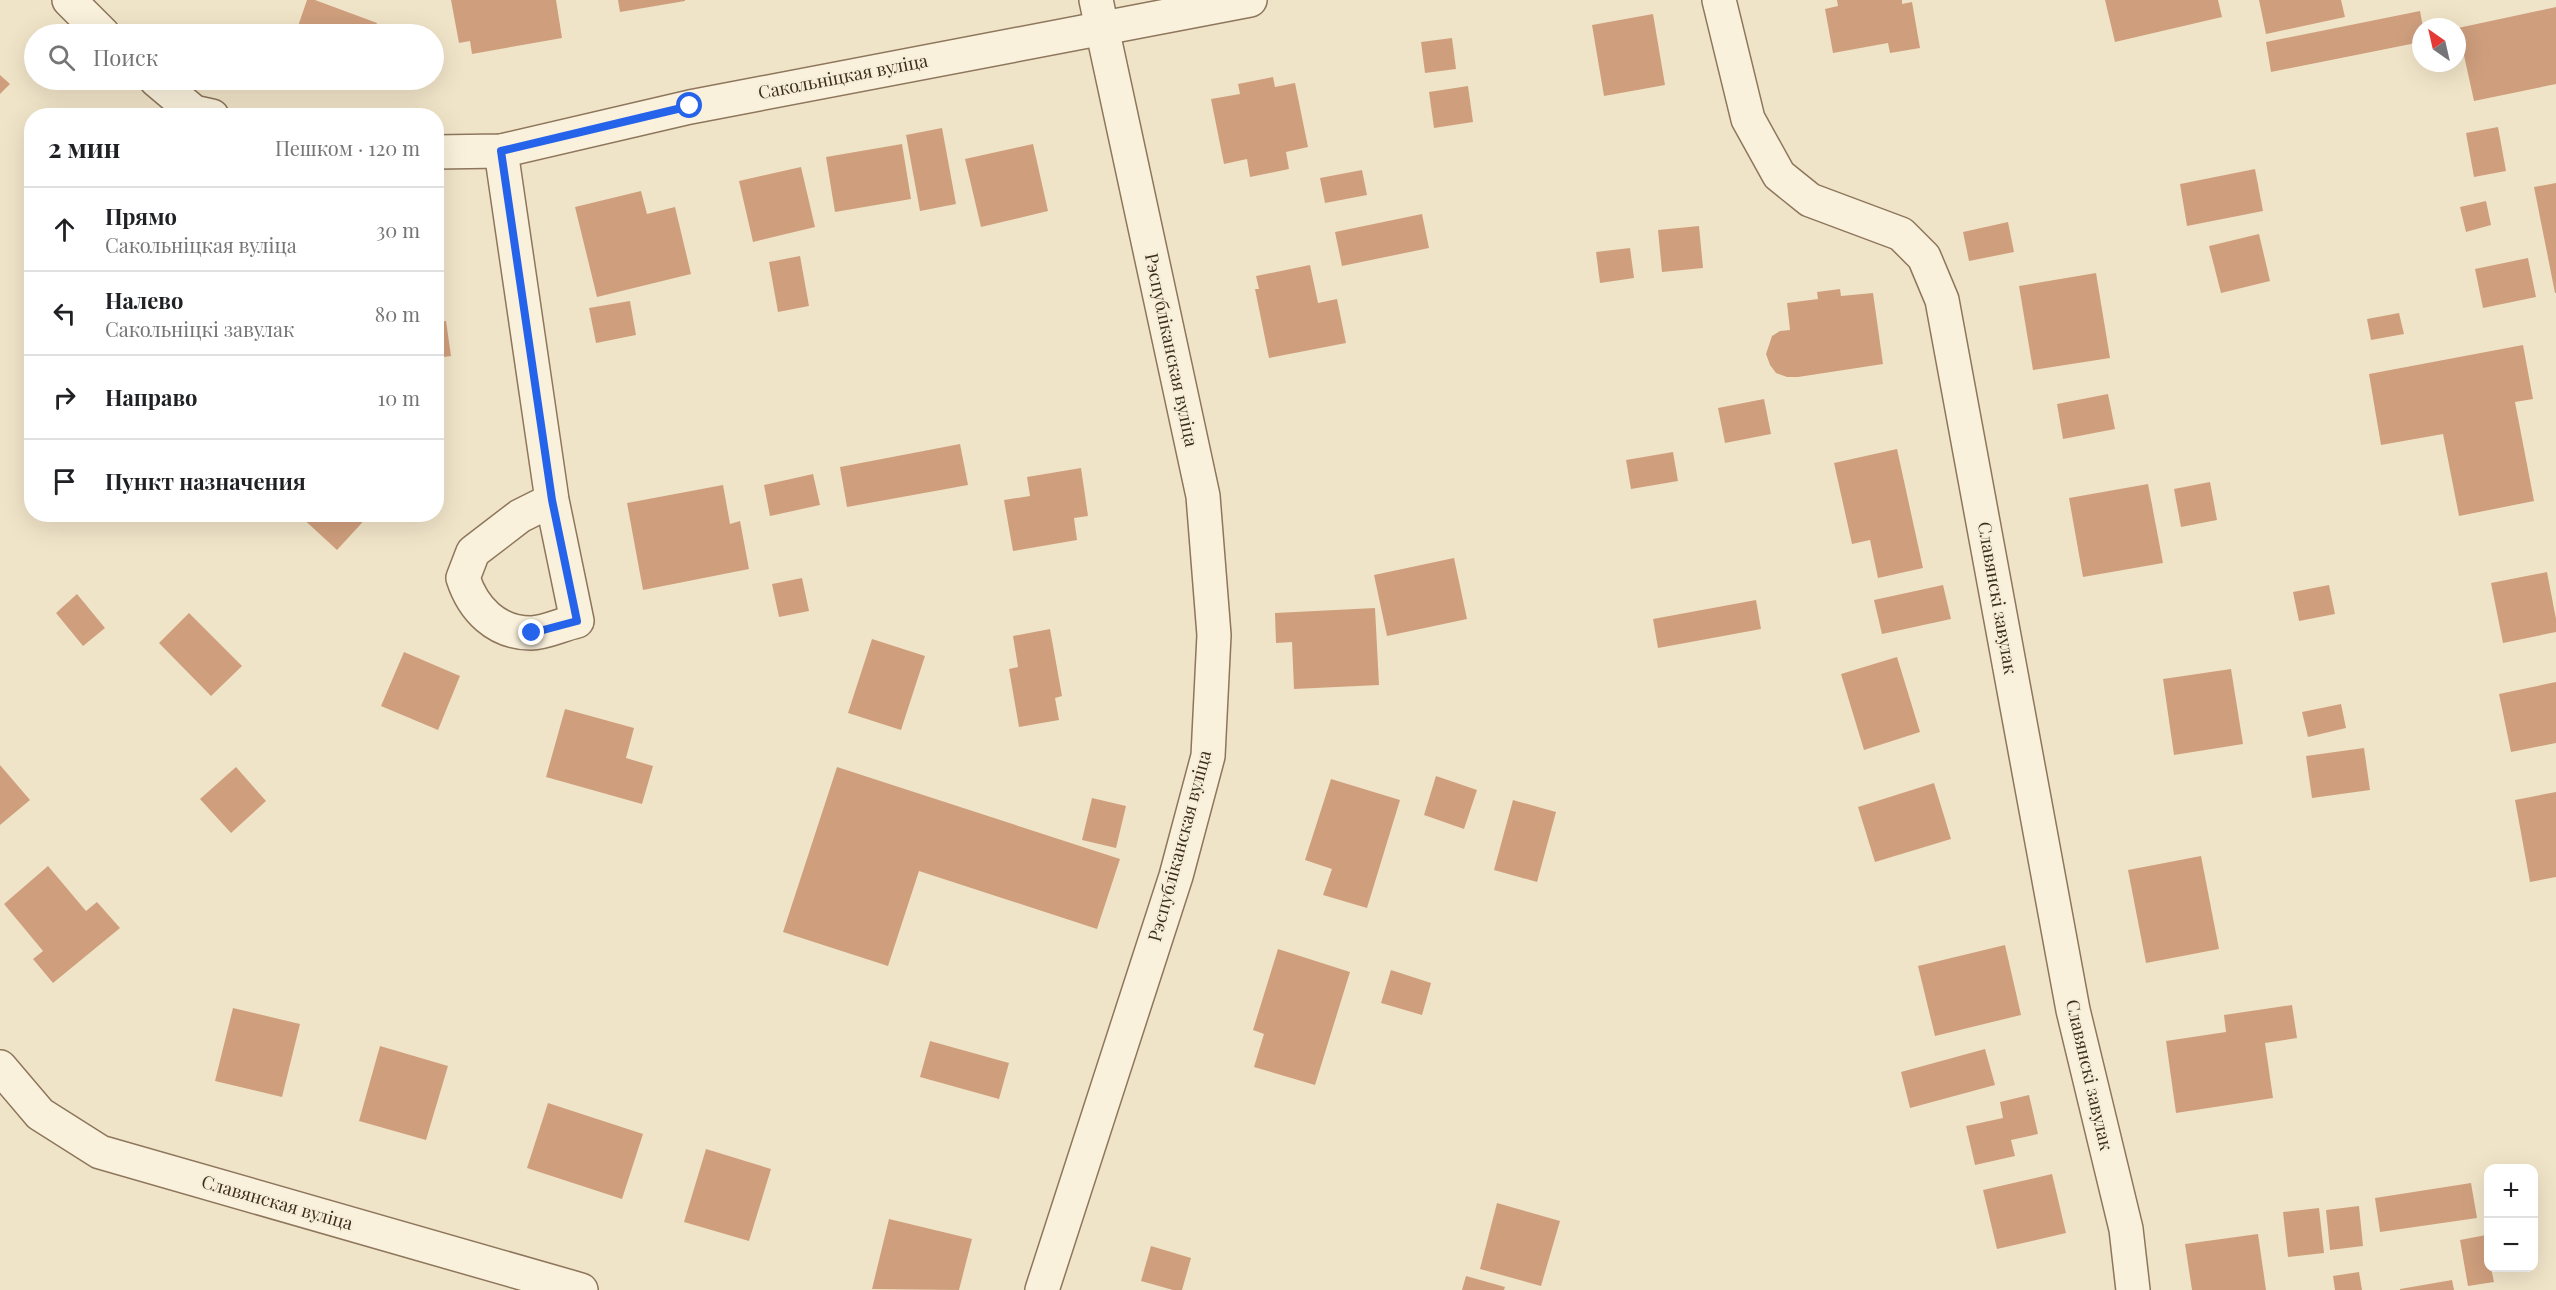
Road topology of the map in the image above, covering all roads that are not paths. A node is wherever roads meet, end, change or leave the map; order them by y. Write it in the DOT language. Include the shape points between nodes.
graph roads {
  1 [pos="69,0"];
  2 [pos="1250,0"];
  3 [pos="1719,0"];
  4 [pos="1099,13"];
  5 [pos="93,24"];
  6 [pos="168,90"];
  7 [pos="190,108"];
  8 [pos="501,151"];
  9 [pos="444,152"];
  10 [pos="552,500"];
  11 [pos="0,1067"];
  12 [pos="581,1290"];
  13 [pos="1042,1290"];
  14 [pos="2133,1290"];
  1 -- 5 [label="street"];
  2 -- 4 [label="street, Сакольніцкая вуліца"];
  3 -- 14 [label="street, Славянскі завулак" via="1748,119 1779,175 1810,200 1901,234 1924,257 1942,300 2073,1010 2126,1229"];
  4 -- 8 [label="street, Сакольніцкая вуліца"];
  4 -- 13 [label="street, Рэспубліканская вуліца" via="1203,496 1213,646 1208,756 1176,876"];
  6 -- 7 [label="street"];
  8 -- 9 [label="street, Сакольніцкая вуліца"];
  8 -- 10 [label="street"];
  10 -- 10 [label="street" via="577,621 532,633 497,626 469,596 463,578 473,552 520,516"];
  11 -- 12 [label="street, Славянская вуліца" via="40,1114 100,1152"];
}
